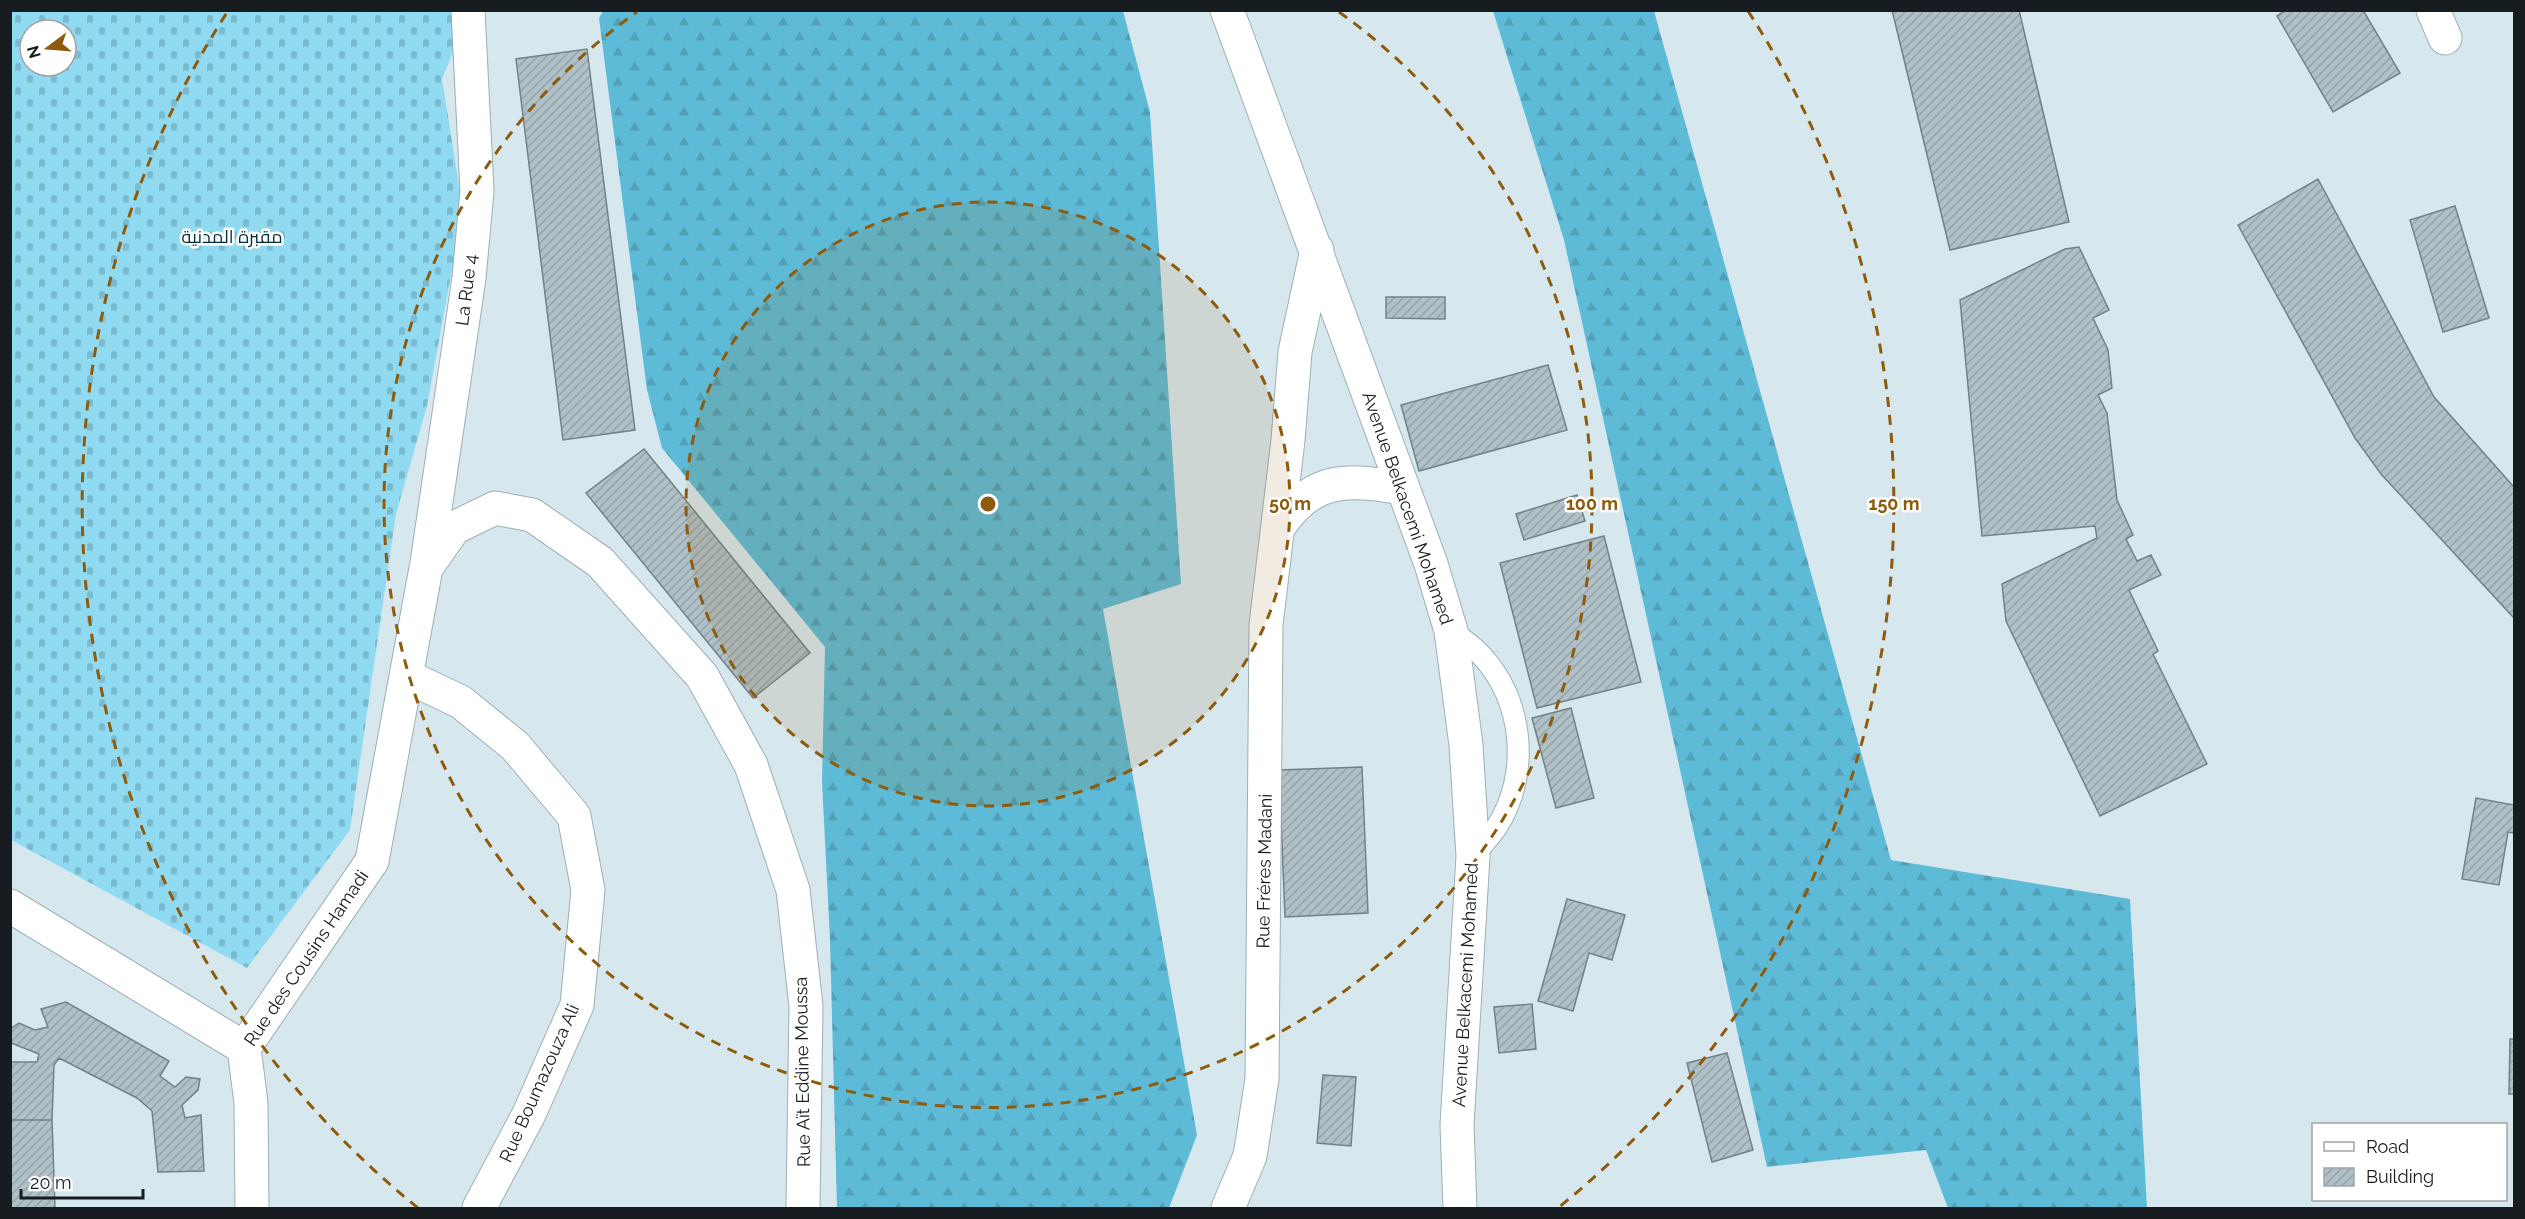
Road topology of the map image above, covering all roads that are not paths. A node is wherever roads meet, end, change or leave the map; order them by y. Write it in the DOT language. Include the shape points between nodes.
graph roads {
  1 [pos="468,10"];
  2 [pos="1227,10"];
  3 [pos="1317,250"];
  4 [pos="1402,488"];
  5 [pos="1278,528"];
  6 [pos="426,568"];
  7 [pos="1451,631"];
  8 [pos="406,676"];
  9 [pos="1473,856"];
  10 [pos="10,906"];
  11 [pos="243,1048"];
  12 [pos="252,1209"];
  13 [pos="479,1209"];
  14 [pos="803,1209"];
  15 [pos="1228,1209"];
  16 [pos="1460,1209"];
  1 -- 6 [label="street, La Rue 4" via="477,191 469,278"];
  2 -- 3 [label="street, Avenue Belkacemi Mohamed"];
  3 -- 4 [label="street, Avenue Belkacemi Mohamed"];
  3 -- 5 [label="street, Rue Fréres Madani" via="1295,352"];
  4 -- 5 [label="street" via="1356,481 1318,488 1295,505"];
  4 -- 7 [label="street, Avenue Belkacemi Mohamed"];
  5 -- 15 [label="street, Rue Fréres Madani" via="1266,625 1262,1079 1250,1156"];
  6 -- 8 [label="street, Rue Aït Eddine Moussa"];
  6 -- 14 [label="street, Rue Aït Eddine Moussa" via="454,528 495,508 532,515 600,562 702,676 751,765 793,890 806,1006"];
  7 -- 9 [label="street, Avenue Belkacemi Mohamed" via="1466,745"];
  7 -- 9 [label="lane" via="1480,654 1502,684 1516,720 1519,757 1512,794 1496,827"];
  8 -- 11 [label="street, Rue des Cousins Hamadi" via="372,861"];
  8 -- 13 [label="street, Rue Boumazouza Ali" via="461,702 515,746 574,816 588,890 577,1005 529,1114"];
  9 -- 16 [label="street, Avenue Belkacemi Mohamed" via="1457,1125"];
  10 -- 11 [label="street"];
  11 -- 12 [label="street, Rue des Cousins Hamadi" via="251,1103"];
}
